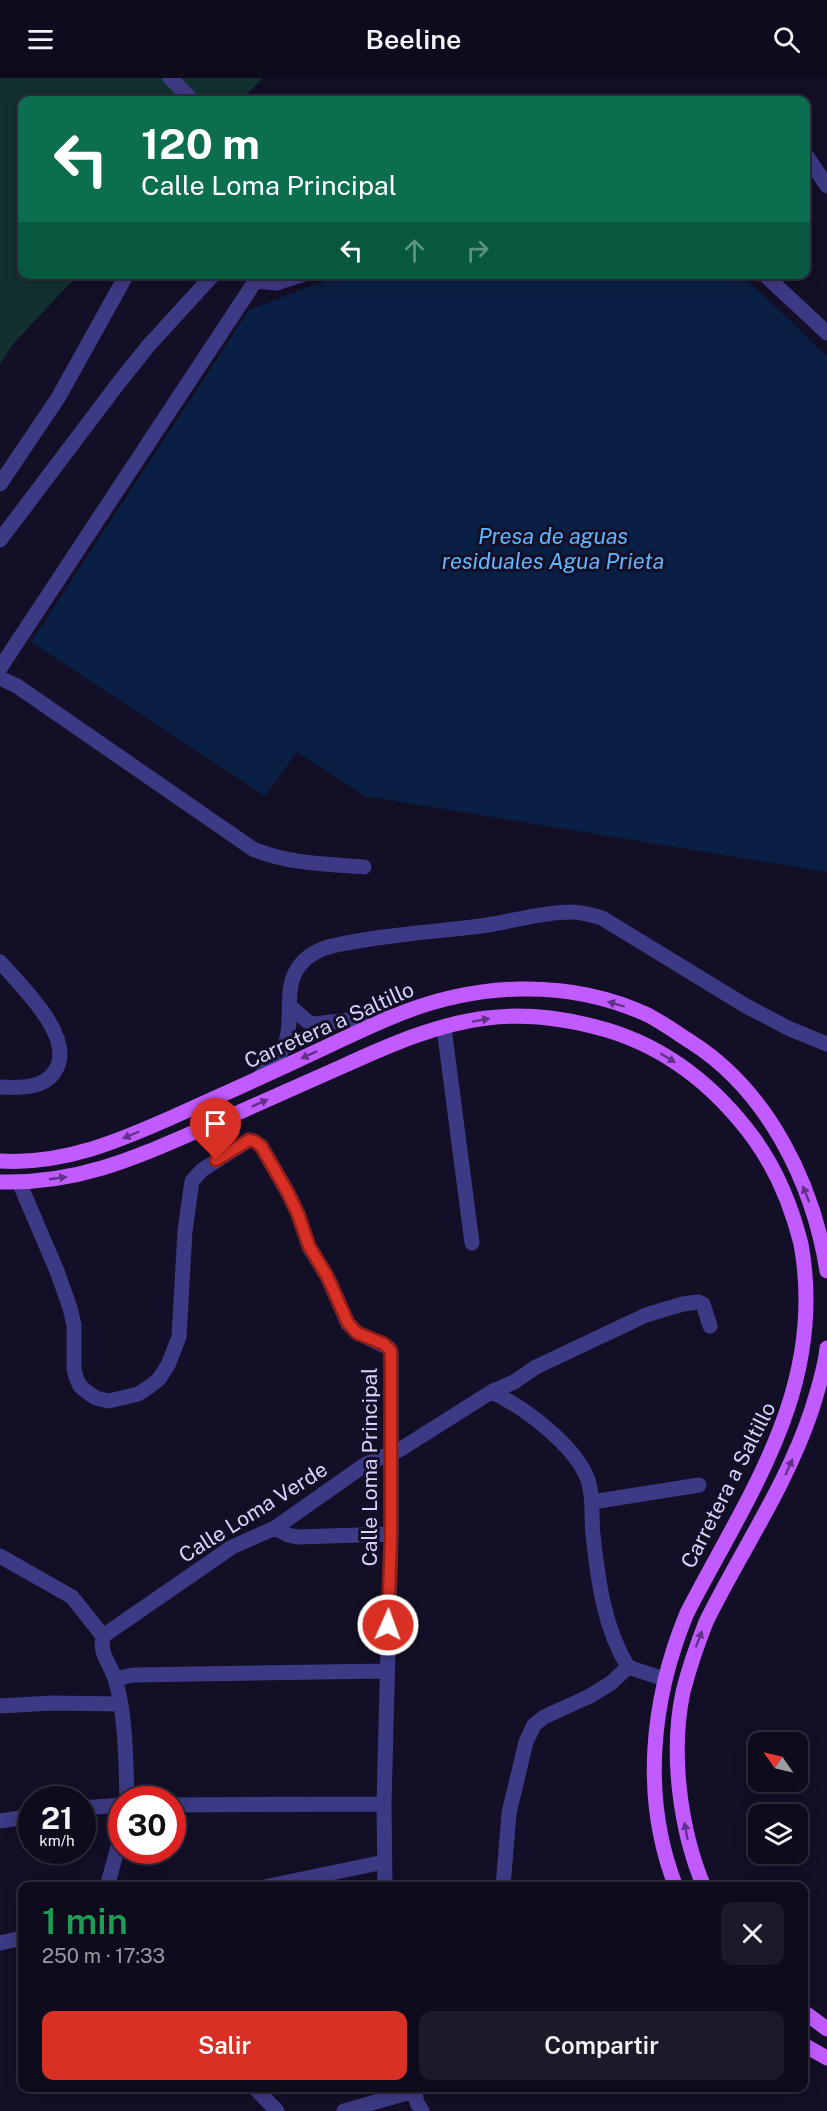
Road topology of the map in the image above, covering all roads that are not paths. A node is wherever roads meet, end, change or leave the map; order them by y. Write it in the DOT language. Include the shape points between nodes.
graph roads {
  1 [pos="170,78"];
  2 [pos="188,96"];
  3 [pos="810,160"];
  4 [pos="827,186"];
  5 [pos="124,279"];
  6 [pos="209,279"];
  7 [pos="258,279"];
  8 [pos="262,279"];
  9 [pos="288,279"];
  10 [pos="769,279"];
  11 [pos="827,333"];
  12 [pos="0,484"];
  13 [pos="0,540"];
  14 [pos="0,668"];
  15 [pos="0,678"];
  16 [pos="364,867"];
  17 [pos="0,962"];
  18 [pos="290,1006"];
  19 [pos="391,1017"];
  20 [pos="444,1028"];
  21 [pos="827,1044"];
  22 [pos="258,1079"];
  23 [pos="0,1087"];
  24 [pos="0,1161"];
  25 [pos="0,1182"];
  26 [pos="19,1182"];
  27 [pos="472,1243"];
  28 [pos="827,1271"];
  29 [pos="710,1326"];
  30 [pos="827,1348"];
  31 [pos="491,1392"];
  32 [pos="390,1455"];
  33 [pos="699,1485"];
  34 [pos="592,1502"];
  35 [pos="275,1527"];
  36 [pos="391,1534"];
  37 [pos="0,1556"];
  38 [pos="103,1636"];
  39 [pos="628,1667"];
  40 [pos="386,1671"];
  41 [pos="115,1679"];
  42 [pos="664,1679"];
  43 [pos="120,1704"];
  44 [pos="0,1706"];
  45 [pos="126,1786"];
  46 [pos="186,1804"];
  47 [pos="384,1804"];
  48 [pos="18,1818"];
  49 [pos="0,1821"];
  50 [pos="384,1862"];
  51 [pos="113,1864"];
  52 [pos="108,1882"];
  53 [pos="288,1882"];
  54 [pos="385,1882"];
  55 [pos="502,1882"];
  56 [pos="674,1882"];
  57 [pos="702,1882"];
  58 [pos="18,1939"];
  59 [pos="0,1943"];
  60 [pos="808,2015"];
  61 [pos="827,2029"];
  62 [pos="808,2047"];
  63 [pos="827,2058"];
  64 [pos="259,2092"];
  65 [pos="407,2092"];
  66 [pos="414,2092"];
  67 [pos="277,2111"];
  68 [pos="344,2111"];
  69 [pos="422,2111"];
  1 -- 2 [label="street"];
  3 -- 4 [label="street"];
  5 -- 12 [label="street" via="58,398"];
  6 -- 13 [label="street" via="123,377"];
  7 -- 14 [label="street"];
  8 -- 9 [label="street" via="276,283"];
  10 -- 11 [label="street"];
  15 -- 16 [label="street" via="253,849 289,860"];
  17 -- 23 [label="street" via="54,1031 60,1065 44,1082 30,1087"];
  18 -- 19 [label="street" via="315,1024"];
  18 -- 21 [label="street" via="290,986 299,965 331,946 545,914 586,913 617,925 746,1006"];
  18 -- 22 [label="street" via="284,1045"];
  19 -- 22 [label="main road, Carretera a Saltillo, one-way"];
  28 -- 19 [label="main road, Carretera a Saltillo, one-way" via="813,1211 781,1139 743,1086 721,1064 670,1028 611,1002 535,988 475,992"];
  26 -- 20 [label="main road, Carretera a Saltillo, one-way" via="74,1176 131,1160 375,1051"];
  20 -- 27 [label="street"];
  20 -- 42 [label="main road, Carretera a Saltillo, one-way" via="484,1018 564,1020 619,1034 658,1052 708,1085 735,1113 764,1153 792,1215 808,1288 807,1353 801,1379 772,1454 687,1613"];
  22 -- 24 [label="main road, Carretera a Saltillo, one-way" via="99,1148 46,1159"];
  25 -- 26 [label="main road, Carretera a Saltillo"];
  26 -- 32 [label="street, Calle Loma Principal" via="70,1308 76,1377 80,1386 96,1398 109,1401 138,1394 159,1379 179,1337 185,1231 191,1186 198,1173 245,1142 258,1143 287,1191 309,1246 348,1323 357,1333 391,1351"];
  29 -- 31 [label="street, Calle Loma Verde" via="700,1302 672,1307 646,1315"];
  57 -- 30 [label="main road, Carretera a Saltillo, one-way" via="683,1811 679,1759 683,1694 706,1622 800,1441 821,1380"];
  31 -- 32 [label="street, Calle Loma Verde"];
  31 -- 34 [label="street" via="523,1409 569,1451 588,1480"];
  32 -- 35 [label="street, Calle Loma Verde" via="366,1464"];
  32 -- 36 [label="street, Calle Loma Principal"];
  33 -- 34 [label="street"];
  34 -- 39 [label="street" via="592,1533 608,1624"];
  35 -- 36 [label="street" via="297,1537"];
  35 -- 38 [label="street, Calle Loma Verde" via="231,1547"];
  36 -- 40 [label="street, Calle Loma Principal"];
  37 -- 38 [label="street" via="72,1597"];
  38 -- 41 [label="street" via="102,1651"];
  39 -- 42 [label="street"];
  39 -- 55 [label="street" via="611,1683 544,1717 530,1731 509,1813"];
  40 -- 41 [label="street" via="133,1675"];
  40 -- 47 [label="street, Calle Loma Principal"];
  41 -- 43 [label="street"];
  42 -- 56 [label="main road, Carretera a Saltillo" via="657,1721 655,1789 663,1846"];
  43 -- 44 [label="street"];
  43 -- 45 [label="street"];
  46 -- 47 [label="street"];
  47 -- 50 [label="street, Calle Loma Principal"];
  48 -- 49 [label="street"];
  50 -- 53 [label="street"];
  50 -- 54 [label="street, Calle Loma Principal"];
  51 -- 52 [label="street"];
  58 -- 59 [label="street"];
  60 -- 61 [label="main road"];
  62 -- 63 [label="main road"];
  64 -- 67 [label="street"];
  65 -- 68 [label="street"];
  66 -- 69 [label="street"];
}
